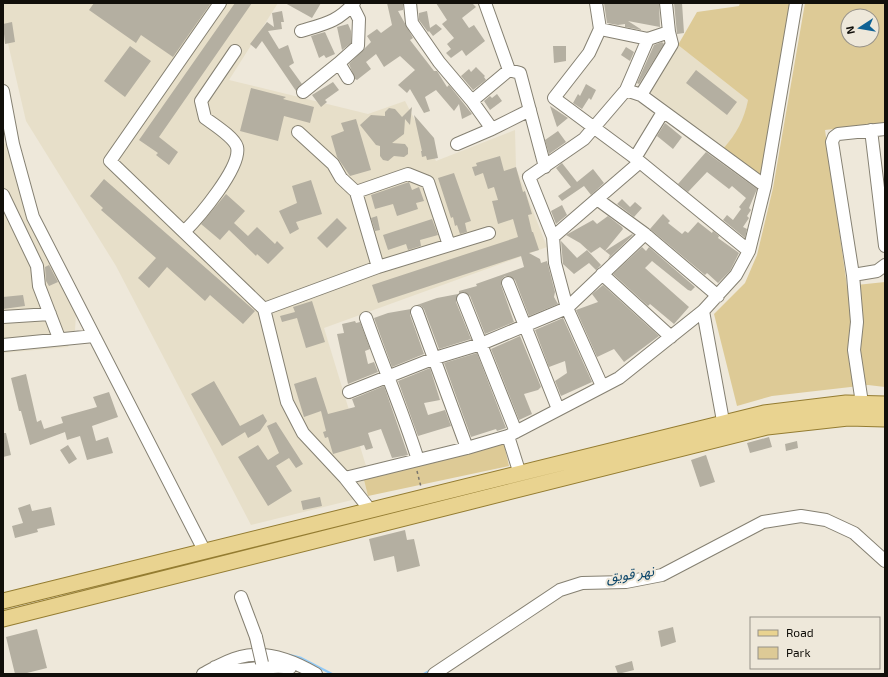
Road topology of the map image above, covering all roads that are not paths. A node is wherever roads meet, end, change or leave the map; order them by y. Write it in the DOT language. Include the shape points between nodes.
graph roads {
  1 [pos="220,3"];
  2 [pos="410,3"];
  3 [pos="485,3"];
  4 [pos="596,3"];
  5 [pos="666,3"];
  6 [pos="796,3"];
  7 [pos="353,4"];
  8 [pos="600,29"];
  9 [pos="301,31"];
  10 [pos="669,32"];
  11 [pos="648,39"];
  12 [pos="235,51"];
  13 [pos="339,64"];
  14 [pos="509,70"];
  15 [pos="348,78"];
  16 [pos="626,90"];
  17 [pos="3,91"];
  18 [pos="303,92"];
  19 [pos="641,95"];
  20 [pos="472,101"];
  21 [pos="530,110"];
  22 [pos="663,112"];
  23 [pos="593,127"];
  24 [pos="492,129"];
  25 [pos="885,129"];
  26 [pos="871,130"];
  27 [pos="298,132"];
  28 [pos="458,144"];
  29 [pos="637,160"];
  30 [pos="545,167"];
  31 [pos="765,186"];
  32 [pos="356,192"];
  33 [pos="3,195"];
  34 [pos="598,199"];
  35 [pos="184,232"];
  36 [pos="489,232"];
  37 [pos="645,234"];
  38 [pos="553,237"];
  39 [pos="449,245"];
  40 [pos="885,246"];
  41 [pos="749,251"];
  42 [pos="885,265"];
  43 [pos="378,266"];
  44 [pos="602,274"];
  45 [pos="854,275"];
  46 [pos="508,283"];
  47 [pos="718,296"];
  48 [pos="463,299"];
  49 [pos="567,308"];
  50 [pos="264,309"];
  51 [pos="703,311"];
  52 [pos="417,312"];
  53 [pos="50,314"];
  54 [pos="3,317"];
  55 [pos="366,318"];
  56 [pos="525,326"];
  57 [pos="94,336"];
  58 [pos="671,337"];
  59 [pos="59,338"];
  60 [pos="481,344"];
  61 [pos="3,345"];
  62 [pos="435,358"];
  63 [pos="387,377"];
  64 [pos="602,386"];
  65 [pos="349,392"];
  66 [pos="862,403"];
  67 [pos="885,404"];
  68 [pos="558,409"];
  69 [pos="885,419"];
  70 [pos="725,430"];
  71 [pos="512,434"];
  72 [pos="467,448"];
  73 [pos="416,461"];
  74 [pos="520,474"];
  75 [pos="345,478"];
  76 [pos="481,491"];
  77 [pos="371,511"];
  78 [pos="205,552"];
  79 [pos="885,561"];
  80 [pos="241,597"];
  81 [pos="3,601"];
  82 [pos="3,619"];
  83 [pos="216,667"];
  84 [pos="262,667"];
  85 [pos="315,673"];
  86 [pos="203,674"];
  87 [pos="434,674"];
  1 -- 35 [label="street" via="110,161"];
  2 -- 20 [label="street" via="412,23 439,62"];
  3 -- 14 [label="street"];
  4 -- 8 [label="street"];
  5 -- 10 [label="street"];
  6 -- 31 [label="street"];
  7 -- 9 [label="street" via="344,15"];
  7 -- 13 [label="street" via="359,19 358,46"];
  8 -- 11 [label="street"];
  8 -- 23 [label="street" via="589,53 554,98"];
  10 -- 11 [label="street"];
  10 -- 19 [label="street" via="672,44"];
  11 -- 16 [label="street"];
  12 -- 35 [label="street" via="201,101 205,118 227,135 236,145 238,154 207,207"];
  13 -- 15 [label="street"];
  13 -- 18 [label="street"];
  14 -- 20 [label="street"];
  14 -- 21 [label="street" via="520,73"];
  16 -- 19 [label="street"];
  16 -- 23 [label="street"];
  17 -- 57 [label="street" via="12,144 33,217"];
  19 -- 22 [label="street"];
  20 -- 24 [label="street"];
  21 -- 24 [label="street"];
  21 -- 30 [label="street"];
  22 -- 29 [label="street"];
  22 -- 31 [label="street"];
  23 -- 29 [label="street"];
  23 -- 30 [label="street" via="584,139"];
  24 -- 28 [label="street"];
  25 -- 26 [label="street"];
  26 -- 40 [label="street"];
  26 -- 45 [label="street" via="838,134 832,142"];
  27 -- 32 [label="street" via="333,164 341,178"];
  29 -- 34 [label="street"];
  29 -- 41 [label="street"];
  30 -- 38 [label="street" via="529,177"];
  31 -- 41 [label="street"];
  32 -- 39 [label="street" via="408,174 428,182"];
  32 -- 43 [label="street"];
  33 -- 53 [label="street" via="37,266 39,286"];
  34 -- 37 [label="street"];
  34 -- 38 [label="street"];
  35 -- 50 [label="street"];
  36 -- 39 [label="street"];
  37 -- 44 [label="street"];
  37 -- 47 [label="street"];
  38 -- 49 [label="street" via="554,263"];
  39 -- 43 [label="street"];
  41 -- 47 [label="street" via="736,275"];
  42 -- 45 [label="street" via="877,271"];
  43 -- 50 [label="street"];
  44 -- 49 [label="street"];
  44 -- 58 [label="street"];
  45 -- 66 [label="street" via="857,322 854,350"];
  46 -- 56 [label="street"];
  47 -- 51 [label="street"];
  48 -- 60 [label="street"];
  49 -- 56 [label="street"];
  49 -- 64 [label="street"];
  50 -- 75 [label="street" via="290,408 302,433"];
  51 -- 58 [label="street"];
  51 -- 70 [label="street"];
  52 -- 62 [label="street"];
  53 -- 54 [label="street"];
  53 -- 59 [label="street"];
  55 -- 63 [label="street"];
  56 -- 60 [label="street"];
  56 -- 68 [label="street"];
  57 -- 59 [label="street"];
  57 -- 78 [label="street"];
  58 -- 64 [label="street" via="619,378"];
  59 -- 61 [label="street"];
  60 -- 62 [label="street"];
  60 -- 71 [label="street"];
  62 -- 63 [label="street"];
  62 -- 72 [label="street"];
  63 -- 65 [label="street"];
  63 -- 73 [label="street" via="404,415"];
  64 -- 68 [label="street"];
  66 -- 67 [label="main road"];
  66 -- 70 [label="main road" via="764,413"];
  68 -- 71 [label="street"];
  69 -- 70 [label="main road" via="848,418"];
  70 -- 74 [label="main road"];
  70 -- 76 [label="main road"];
  71 -- 72 [label="street"];
  71 -- 74 [label="street"];
  72 -- 73 [label="street"];
  73 -- 75 [label="street"];
  74 -- 76 [label="main road"];
  75 -- 77 [label="street"];
  76 -- 77 [label="main road" via="423,498"];
  76 -- 82 [label="main road"];
  77 -- 78 [label="main road"];
  78 -- 81 [label="main road"];
  79 -- 87 [label="street" via="854,533 826,520 801,516 763,522 662,575 626,582 582,583 560,590"];
  80 -- 84 [label="street, bridge" via="256,637"];
  83 -- 84 [label="street" via="224,671"];
  83 -- 85 [label="street" via="239,657 257,654 274,656"];
  83 -- 86 [label="street"];
  84 -- 85 [label="street" via="276,665 302,673"];
}
